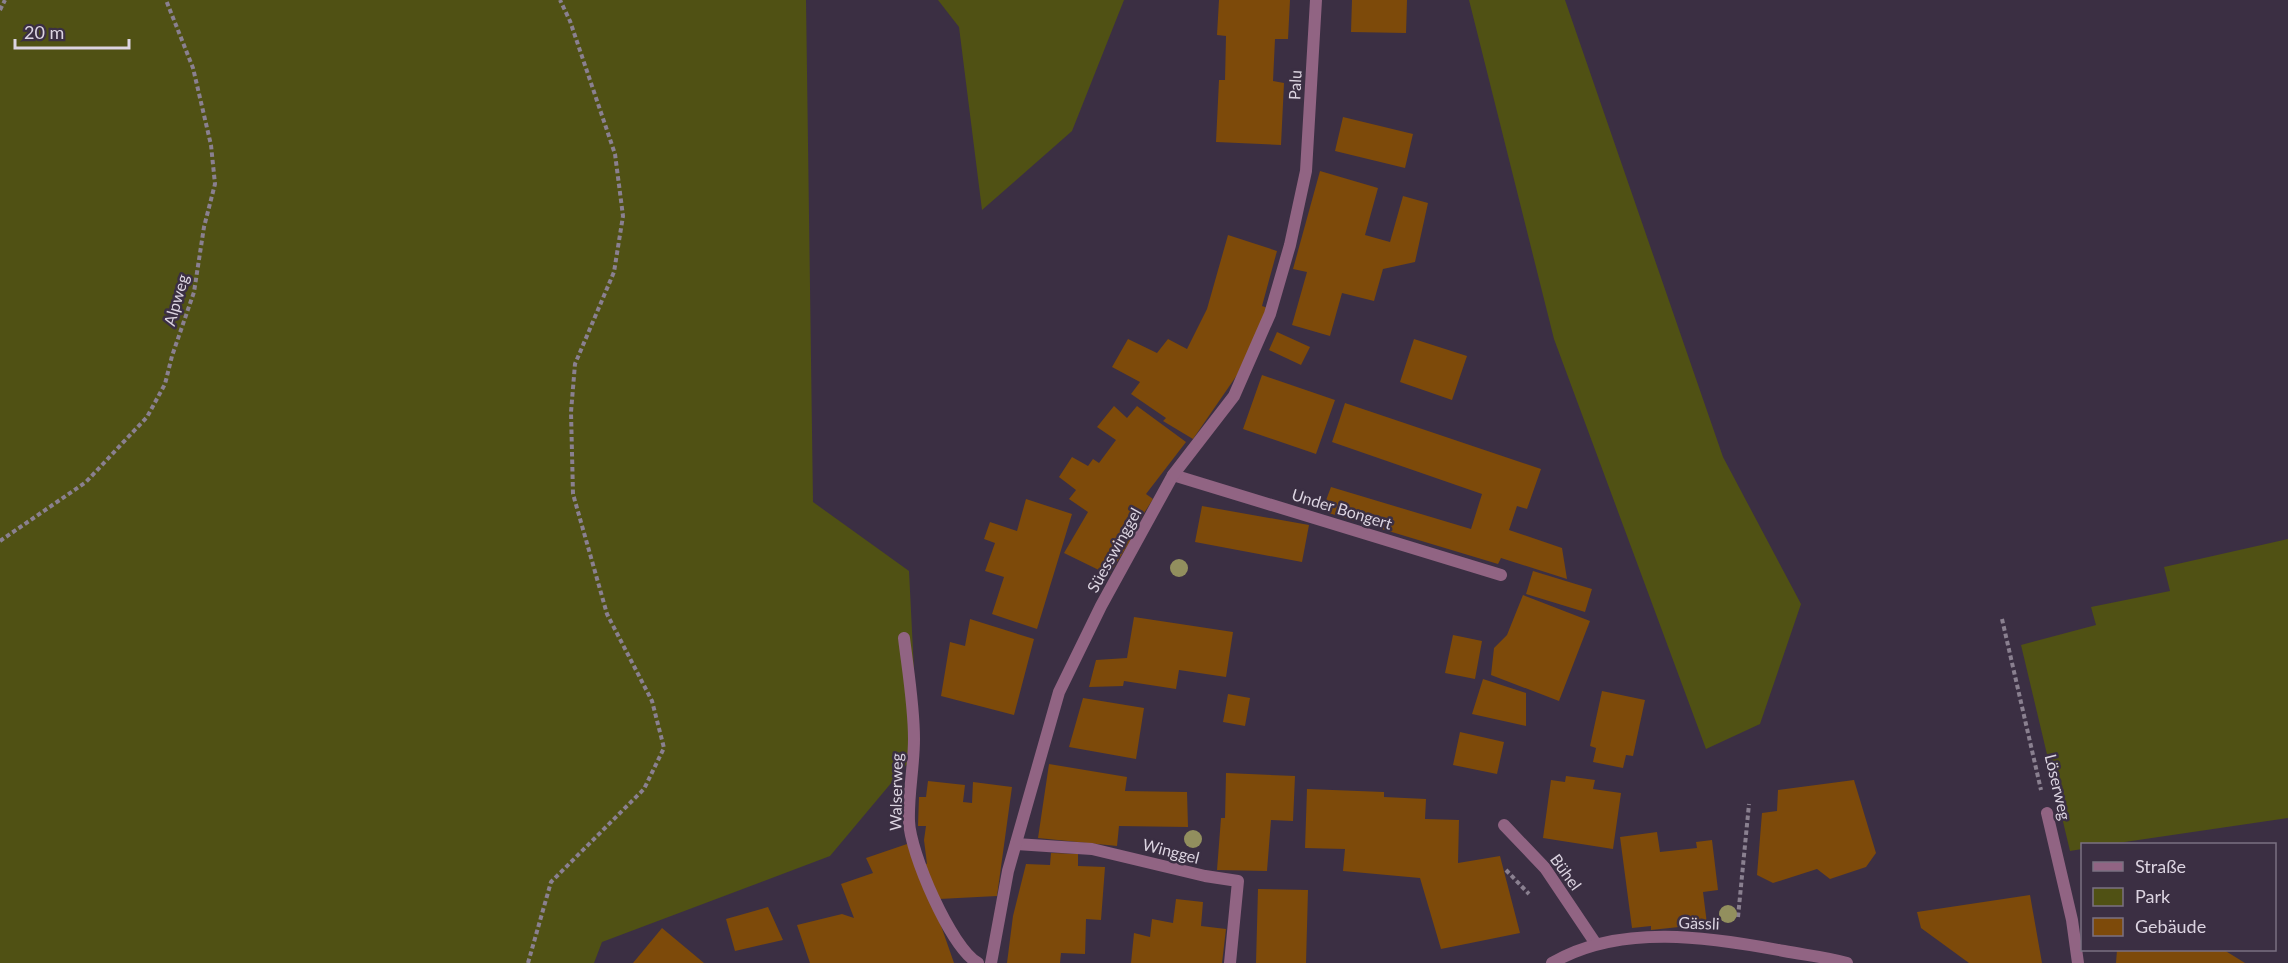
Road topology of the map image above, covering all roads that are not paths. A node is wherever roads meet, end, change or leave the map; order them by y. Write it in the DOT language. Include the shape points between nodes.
graph roads {
  1 [pos="1316,0"];
  2 [pos="1306,171"];
  3 [pos="1173,475"];
  4 [pos="1501,575"];
  5 [pos="904,638"];
  6 [pos="2046,813"];
  7 [pos="1504,825"];
  8 [pos="1016,844"];
  9 [pos="1596,944"];
  10 [pos="978,963"];
  11 [pos="991,963"];
  12 [pos="1230,963"];
  13 [pos="1552,963"];
  14 [pos="1847,963"];
  15 [pos="2078,963"];
  1 -- 2 [label="street, Palu"];
  2 -- 3 [label="street, Süesswinggel" via="1270,314 1234,396"];
  3 -- 4 [label="street, Under Bongert"];
  3 -- 8 [label="street, Süesswinggel" via="1059,692"];
  5 -- 10 [label="street, Walserweg" via="914,736 911,837 939,908 961,947"];
  6 -- 15 [label="street, Löserweg" via="2072,920"];
  7 -- 9 [label="street, Bühel" via="1545,868"];
  8 -- 11 [label="street, Süesswinggel"];
  8 -- 12 [label="street, Winggel" via="1092,849 1238,881"];
  9 -- 13 [label="street, Gässli"];
  9 -- 14 [label="street, Gässli" via="1624,938 1698,938"];
}
